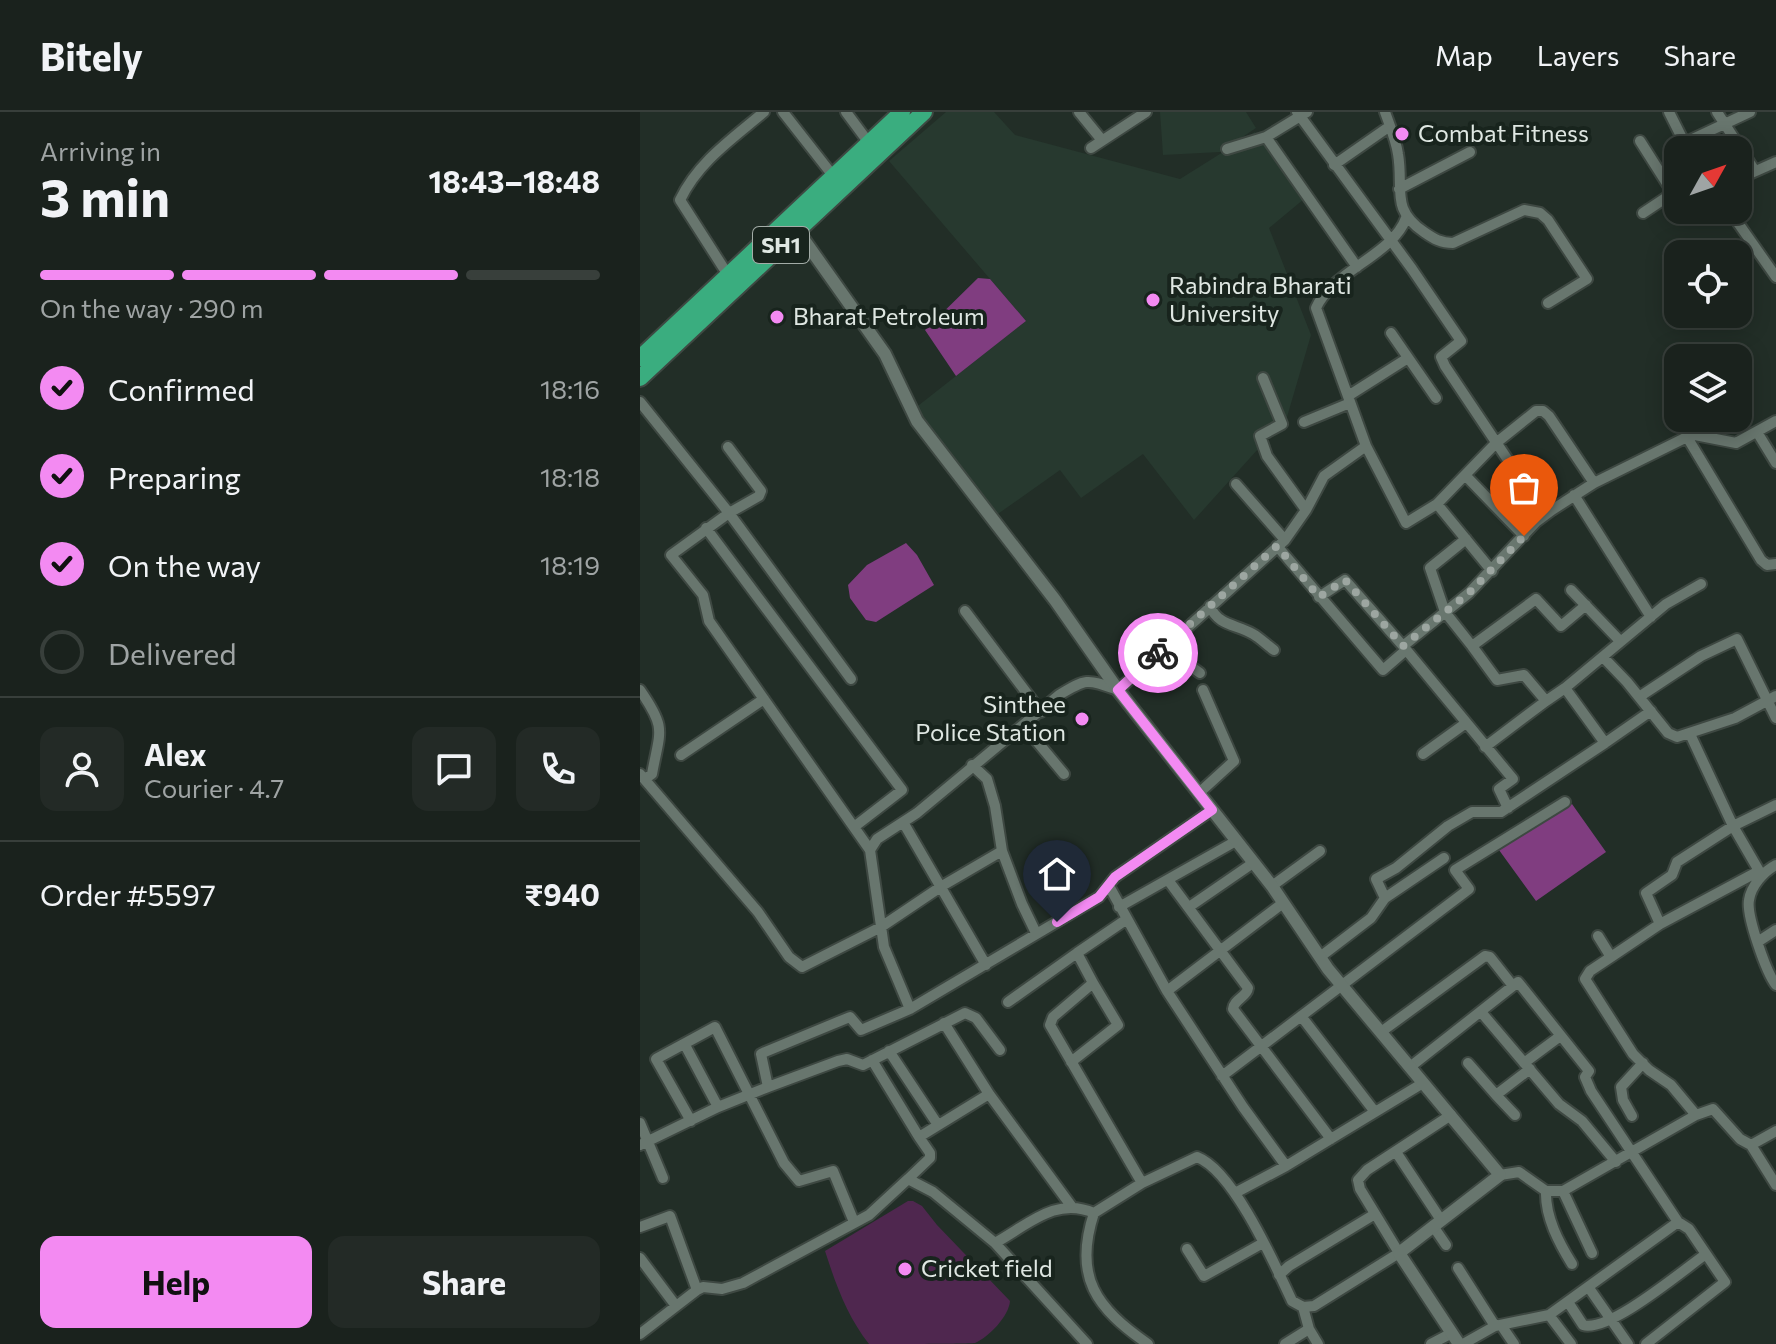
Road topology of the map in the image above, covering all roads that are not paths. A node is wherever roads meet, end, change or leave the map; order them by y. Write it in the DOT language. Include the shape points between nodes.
graph roads {
  1 [pos="764,112"];
  2 [pos="783,112"];
  3 [pos="846,112"];
  4 [pos="902,112"];
  5 [pos="924,112"];
  6 [pos="1079,112"];
  7 [pos="1146,112"];
  8 [pos="1385,112"];
  9 [pos="1669,112"];
  10 [pos="1717,112"];
  11 [pos="1750,112"];
  12 [pos="1301,114"];
  13 [pos="1724,124"];
  14 [pos="1390,126"];
  15 [pos="1681,136"];
  16 [pos="1703,136"];
  17 [pos="1266,137"];
  18 [pos="1101,139"];
  19 [pos="1640,141"];
  20 [pos="869,143"];
  21 [pos="1091,148"];
  22 [pos="1227,149"];
  23 [pos="1470,152"];
  24 [pos="1776,162"];
  25 [pos="1334,165"];
  26 [pos="1755,171"];
  27 [pos="1752,172"];
  28 [pos="1664,174"];
  29 [pos="834,177"];
  30 [pos="1399,189"];
  31 [pos="1664,199"];
  32 [pos="1643,213"];
  33 [pos="1406,218"];
  34 [pos="1739,224"];
  35 [pos="797,230"];
  36 [pos="1389,240"];
  37 [pos="1357,267"];
  38 [pos="728,275"];
  39 [pos="1776,277"];
  40 [pos="1548,303"];
  41 [pos="1391,333"];
  42 [pos="640,358"];
  43 [pos="1408,358"];
  44 [pos="640,378"];
  45 [pos="1263,378"];
  46 [pos="1436,398"];
  47 [pos="1349,399"];
  48 [pos="640,402"];
  49 [pos="1776,421"];
  50 [pos="1304,422"];
  51 [pos="1757,432"];
  52 [pos="1687,437"];
  53 [pos="1496,443"];
  54 [pos="1366,446"];
  55 [pos="728,447"];
  56 [pos="1776,463"];
  57 [pos="1465,475"];
  58 [pos="1594,483"];
  59 [pos="1236,484"];
  60 [pos="1574,495"];
  61 [pos="1437,504"];
  62 [pos="1306,510"];
  63 [pos="1552,510"];
  64 [pos="729,513"];
  65 [pos="706,528"];
  66 [pos="1524,536"];
  67 [pos="1466,539"];
  68 [pos="1281,543"];
  69 [pos="1776,564"];
  70 [pos="1492,571"];
  71 [pos="1701,584"];
  72 [pos="1571,590"];
  73 [pos="1319,597"];
  74 [pos="1586,605"];
  75 [pos="1210,606"];
  76 [pos="965,611"];
  77 [pos="1445,612"];
  78 [pos="1651,617"];
  79 [pos="1172,641"];
  80 [pos="1620,641"];
  81 [pos="1472,646"];
  82 [pos="1404,648"];
  83 [pos="1274,650"];
  84 [pos="1603,657"];
  85 [pos="1200,673"];
  86 [pos="851,679"];
  87 [pos="1565,688"];
  88 [pos="640,690"];
  89 [pos="1118,690"];
  90 [pos="1203,690"];
  91 [pos="1639,697"];
  92 [pos="1771,698"];
  93 [pos="764,699"];
  94 [pos="1546,701"];
  95 [pos="1651,711"];
  96 [pos="1041,712"];
  97 [pos="1776,718"];
  98 [pos="1466,723"];
  99 [pos="1024,726"];
  100 [pos="1690,734"];
  101 [pos="1605,743"];
  102 [pos="1485,747"];
  103 [pos="1423,754"];
  104 [pos="681,755"];
  105 [pos="972,765"];
  106 [pos="1064,774"];
  107 [pos="642,777"];
  108 [pos="1199,793"];
  109 [pos="1565,802"];
  110 [pos="1776,805"];
  111 [pos="1508,808"];
  112 [pos="1212,810"];
  113 [pos="903,822"];
  114 [pos="1733,826"];
  115 [pos="854,827"];
  116 [pos="1236,841"];
  117 [pos="870,850"];
  118 [pos="1002,851"];
  119 [pos="1320,851"];
  120 [pos="1444,858"];
  121 [pos="1253,863"];
  122 [pos="1776,865"];
  123 [pos="1760,873"];
  124 [pos="1168,880"];
  125 [pos="942,886"];
  126 [pos="1109,886"];
  127 [pos="1272,886"];
  128 [pos="1385,898"];
  129 [pos="1283,903"];
  130 [pos="1119,907"];
  131 [pos="1189,907"];
  132 [pos="1127,919"];
  133 [pos="1660,924"];
  134 [pos="881,927"];
  135 [pos="1776,930"];
  136 [pos="1036,933"];
  137 [pos="1598,936"];
  138 [pos="1759,941"];
  139 [pos="1221,949"];
  140 [pos="1077,953"];
  141 [pos="1320,957"];
  142 [pos="1611,957"];
  143 [pos="986,965"];
  144 [pos="1093,983"];
  145 [pos="1341,985"];
  146 [pos="1776,985"];
  147 [pos="1513,986"];
  148 [pos="1167,991"];
  149 [pos="1008,1002"];
  150 [pos="910,1009"];
  151 [pos="1481,1012"];
  152 [pos="1301,1016"];
  153 [pos="944,1023"];
  154 [pos="1381,1032"];
  155 [pos="1559,1037"];
  156 [pos="685,1045"];
  157 [pos="1260,1047"];
  158 [pos="1000,1050"];
  159 [pos="889,1051"];
  160 [pos="872,1060"];
  161 [pos="1071,1062"];
  162 [pos="1468,1063"];
  163 [pos="1643,1063"];
  164 [pos="1527,1066"];
  165 [pos="1410,1067"];
  166 [pos="1222,1076"];
  167 [pos="1423,1083"];
  168 [pos="768,1087"];
  169 [pos="749,1094"];
  170 [pos="989,1094"];
  171 [pos="1496,1095"];
  172 [pos="718,1107"];
  173 [pos="1375,1112"];
  174 [pos="1451,1115"];
  175 [pos="1515,1115"];
  176 [pos="1696,1115"];
  177 [pos="1632,1116"];
  178 [pos="691,1121"];
  179 [pos="640,1123"];
  180 [pos="938,1125"];
  181 [pos="1776,1131"];
  182 [pos="919,1137"];
  183 [pos="1331,1139"];
  184 [pos="644,1143"];
  185 [pos="1751,1145"];
  186 [pos="1396,1152"];
  187 [pos="1631,1153"];
  188 [pos="1616,1162"];
  189 [pos="1286,1166"];
  190 [pos="1500,1175"];
  191 [pos="663,1178"];
  192 [pos="908,1179"];
  193 [pos="1142,1183"];
  194 [pos="1776,1185"];
  195 [pos="1546,1191"];
  196 [pos="1563,1191"];
  197 [pos="1235,1193"];
  198 [pos="1072,1207"];
  199 [pos="1094,1213"];
  200 [pos="1375,1214"];
  201 [pos="854,1222"];
  202 [pos="1678,1222"];
  203 [pos="1437,1223"];
  204 [pos="640,1227"];
  205 [pos="995,1243"];
  206 [pos="1263,1243"];
  207 [pos="1446,1245"];
  208 [pos="1187,1249"];
  209 [pos="1399,1253"];
  210 [pos="1592,1253"];
  211 [pos="1706,1254"];
  212 [pos="640,1258"];
  213 [pos="1572,1264"];
  214 [pos="1458,1268"];
  215 [pos="1279,1275"];
  216 [pos="1589,1288"];
  217 [pos="697,1290"];
  218 [pos="1568,1302"];
  219 [pos="676,1306"];
  220 [pos="1303,1307"];
  221 [pos="1549,1315"];
  222 [pos="1610,1320"];
  223 [pos="1498,1325"];
  224 [pos="1309,1329"];
  225 [pos="640,1334"];
  226 [pos="1458,1340"];
  227 [pos="1087,1344"];
  228 [pos="1148,1344"];
  229 [pos="1285,1344"];
  230 [pos="1318,1344"];
  231 [pos="1431,1344"];
  232 [pos="1514,1344"];
  233 [pos="1571,1344"];
  234 [pos="1628,1344"];
  235 [pos="1646,1344"];
  1 -- 38 [label="street" via="706,161 680,200"];
  2 -- 29 [label="street"];
  3 -- 20 [label="street"];
  4 -- 20 [label="main road, SH1"];
  5 -- 35 [label="main road, SH1"];
  6 -- 18 [label="street"];
  7 -- 18 [label="street"];
  8 -- 14 [label="street"];
  9 -- 15 [label="street"];
  10 -- 13 [label="street"];
  11 -- 13 [label="street"];
  12 -- 17 [label="street"];
  12 -- 25 [label="street"];
  13 -- 16 [label="street"];
  13 -- 26 [label="street"];
  14 -- 25 [label="street"];
  14 -- 30 [label="street" via="1398,152"];
  17 -- 22 [label="street"];
  17 -- 37 [label="street"];
  18 -- 21 [label="street"];
  19 -- 28 [label="street"];
  20 -- 29 [label="main road, SH1"];
  23 -- 30 [label="street"];
  24 -- 26 [label="street"];
  25 -- 36 [label="street"];
  26 -- 27 [label="street"];
  29 -- 38 [label="main road, SH1"];
  30 -- 33 [label="street"];
  31 -- 32 [label="street"];
  33 -- 36 [label="street"];
  33 -- 40 [label="street" via="1448,243 1524,210 1540,213 1587,279"];
  34 -- 39 [label="street"];
  35 -- 44 [label="main road, SH1"];
  35 -- 89 [label="street" via="885,354 917,421"];
  36 -- 37 [label="street"];
  36 -- 53 [label="street" via="1461,341 1441,357"];
  37 -- 47 [label="street" via="1316,308"];
  38 -- 42 [label="main road, SH1"];
  41 -- 43 [label="street"];
  43 -- 46 [label="street"];
  43 -- 47 [label="street"];
  45 -- 62 [label="street" via="1282,424 1260,436 1267,456"];
  47 -- 50 [label="street"];
  47 -- 54 [label="street"];
  48 -- 64 [label="street"];
  49 -- 51 [label="street"];
  51 -- 52 [label="street" via="1736,443"];
  51 -- 56 [label="street"];
  52 -- 58 [label="street"];
  52 -- 69 [label="street" via="1761,560"];
  53 -- 57 [label="street"];
  53 -- 58 [label="street" via="1543,411"];
  53 -- 63 [label="street"];
  54 -- 61 [label="street" via="1406,523"];
  54 -- 62 [label="street" via="1324,476"];
  55 -- 64 [label="street" via="761,491"];
  57 -- 61 [label="street"];
  57 -- 66 [label="street"];
  58 -- 60 [label="street"];
  59 -- 68 [label="street"];
  60 -- 63 [label="street"];
  60 -- 78 [label="street"];
  61 -- 67 [label="street"];
  62 -- 68 [label="street"];
  63 -- 66 [label="street"];
  64 -- 65 [label="street"];
  64 -- 86 [label="street"];
  65 -- 93 [label="street" via="671,555 703,595 709,621"];
  65 -- 115 [label="street" via="902,790"];
  66 -- 70 [label="street"];
  67 -- 70 [label="street"];
  67 -- 77 [label="street" via="1430,568"];
  68 -- 73 [label="street"];
  68 -- 75 [label="street"];
  70 -- 77 [label="street"];
  71 -- 78 [label="street"];
  72 -- 74 [label="street"];
  73 -- 82 [label="street" via="1345,580"];
  73 -- 82 [label="street" via="1383,670"];
  74 -- 80 [label="street"];
  74 -- 81 [label="street" via="1561,626 1537,599"];
  75 -- 79 [label="street"];
  75 -- 83 [label="street" via="1227,625 1251,632"];
  76 -- 96 [label="street"];
  77 -- 81 [label="street"];
  77 -- 82 [label="street"];
  78 -- 80 [label="street"];
  79 -- 85 [label="street"];
  79 -- 89 [label="street"];
  80 -- 84 [label="street"];
  81 -- 94 [label="street" via="1497,680 1524,675"];
  82 -- 98 [label="street"];
  84 -- 87 [label="street"];
  84 -- 91 [label="street"];
  87 -- 94 [label="street"];
  87 -- 101 [label="street"];
  88 -- 107 [label="street" via="661,730 652,774"];
  89 -- 96 [label="street" via="1083,681"];
  89 -- 108 [label="street"];
  90 -- 108 [label="street" via="1234,761"];
  91 -- 92 [label="street" via="1737,639"];
  91 -- 95 [label="street"];
  92 -- 97 [label="street"];
  92 -- 100 [label="street"];
  93 -- 104 [label="street"];
  93 -- 115 [label="street"];
  94 -- 102 [label="street"];
  95 -- 100 [label="street" via="1671,735"];
  95 -- 101 [label="street"];
  96 -- 99 [label="street"];
  98 -- 102 [label="street"];
  98 -- 103 [label="street"];
  99 -- 105 [label="street"];
  99 -- 106 [label="street"];
  100 -- 114 [label="street"];
  101 -- 111 [label="street"];
  102 -- 111 [label="street" via="1513,779 1499,789"];
  105 -- 113 [label="street"];
  105 -- 118 [label="street" via="987,779"];
  107 -- 134 [label="street" via="758,912 797,966"];
  108 -- 112 [label="street"];
  109 -- 145 [label="street" via="1455,870 1469,889"];
  110 -- 114 [label="street"];
  111 -- 128 [label="street" via="1472,812 1448,826 1376,879"];
  112 -- 116 [label="street"];
  112 -- 126 [label="street"];
  113 -- 117 [label="street"];
  113 -- 125 [label="street"];
  114 -- 123 [label="street"];
  114 -- 133 [label="street" via="1677,862 1672,875 1646,893"];
  115 -- 117 [label="street"];
  116 -- 121 [label="street"];
  116 -- 124 [label="street"];
  117 -- 134 [label="street"];
  118 -- 125 [label="street"];
  118 -- 136 [label="street"];
  119 -- 127 [label="street"];
  120 -- 128 [label="street"];
  121 -- 127 [label="street"];
  121 -- 131 [label="street"];
  122 -- 123 [label="street"];
  123 -- 133 [label="street"];
  123 -- 138 [label="street" via="1749,896"];
  124 -- 130 [label="street"];
  124 -- 131 [label="street"];
  125 -- 134 [label="street"];
  125 -- 143 [label="street"];
  126 -- 130 [label="street"];
  126 -- 136 [label="street"];
  127 -- 129 [label="street"];
  128 -- 141 [label="street" via="1371,918"];
  129 -- 139 [label="street"];
  129 -- 141 [label="street"];
  130 -- 132 [label="street"];
  131 -- 139 [label="street"];
  132 -- 140 [label="street"];
  132 -- 148 [label="street"];
  133 -- 142 [label="street"];
  134 -- 150 [label="street"];
  135 -- 138 [label="street"];
  136 -- 143 [label="street"];
  137 -- 142 [label="street"];
  138 -- 146 [label="street" via="1762,960"];
  139 -- 148 [label="street"];
  139 -- 157 [label="street" via="1248,988 1233,1009"];
  140 -- 144 [label="street"];
  140 -- 149 [label="street"];
  141 -- 145 [label="street"];
  142 -- 163 [label="street" via="1585,979"];
  143 -- 150 [label="street"];
  144 -- 161 [label="street" via="1050,1025"];
  144 -- 161 [label="street" via="1118,1025"];
  145 -- 152 [label="street"];
  145 -- 154 [label="street"];
  147 -- 151 [label="street"];
  147 -- 154 [label="street" via="1485,956"];
  147 -- 155 [label="street" via="1518,982"];
  148 -- 166 [label="street"];
  150 -- 168 [label="street" via="861,1030 850,1017 761,1054"];
  151 -- 164 [label="street"];
  151 -- 165 [label="street"];
  152 -- 157 [label="street"];
  152 -- 173 [label="street"];
  153 -- 158 [label="street" via="969,1013"];
  153 -- 159 [label="street"];
  153 -- 170 [label="street"];
  154 -- 165 [label="street"];
  155 -- 164 [label="street"];
  155 -- 187 [label="street" via="1589,1071 1587,1084"];
  156 -- 169 [label="street" via="715,1027"];
  156 -- 172 [label="street"];
  156 -- 178 [label="street" via="656,1059"];
  157 -- 166 [label="street"];
  157 -- 183 [label="street"];
  159 -- 160 [label="street"];
  159 -- 180 [label="street"];
  160 -- 168 [label="street" via="863,1065 838,1061"];
  160 -- 182 [label="street"];
  161 -- 193 [label="street"];
  162 -- 171 [label="street"];
  163 -- 176 [label="street"];
  163 -- 177 [label="street" via="1621,1087"];
  164 -- 171 [label="street"];
  164 -- 188 [label="street"];
  165 -- 167 [label="street"];
  166 -- 189 [label="street"];
  167 -- 173 [label="street"];
  167 -- 174 [label="street"];
  168 -- 169 [label="street"];
  169 -- 172 [label="street"];
  169 -- 201 [label="street" via="784,1163 799,1181 833,1171"];
  170 -- 180 [label="street"];
  170 -- 198 [label="street"];
  171 -- 175 [label="street"];
  172 -- 178 [label="street"];
  173 -- 183 [label="street"];
  174 -- 186 [label="street"];
  174 -- 190 [label="street"];
  176 -- 185 [label="street" via="1713,1109"];
  176 -- 187 [label="street"];
  178 -- 184 [label="street"];
  179 -- 184 [label="street"];
  180 -- 182 [label="street"];
  181 -- 185 [label="street"];
  182 -- 192 [label="street" via="930,1158"];
  183 -- 189 [label="street"];
  184 -- 191 [label="street"];
  185 -- 194 [label="street"];
  186 -- 200 [label="street" via="1358,1180"];
  186 -- 203 [label="street"];
  187 -- 188 [label="street"];
  187 -- 202 [label="street"];
  188 -- 196 [label="street"];
  189 -- 197 [label="street"];
  190 -- 195 [label="street" via="1519,1172"];
  190 -- 203 [label="street"];
  192 -- 201 [label="street"];
  192 -- 205 [label="street" via="933,1192"];
  193 -- 197 [label="street" via="1197,1157"];
  193 -- 199 [label="street"];
  195 -- 196 [label="street"];
  195 -- 213 [label="street" via="1552,1222"];
  196 -- 210 [label="street"];
  197 -- 206 [label="street"];
  198 -- 199 [label="street"];
  198 -- 205 [label="street" via="1060,1207"];
  199 -- 228 [label="street" via="1086,1236 1086,1268 1093,1287 1107,1312"];
  200 -- 209 [label="street"];
  200 -- 215 [label="street"];
  201 -- 217 [label="street" via="743,1283"];
  202 -- 211 [label="street"];
  202 -- 216 [label="street"];
  203 -- 207 [label="street"];
  203 -- 209 [label="street"];
  204 -- 217 [label="street" via="670,1216"];
  205 -- 227 [label="street"];
  206 -- 208 [label="street" via="1204,1276"];
  206 -- 215 [label="street"];
  209 -- 220 [label="street" via="1314,1306"];
  209 -- 226 [label="street"];
  211 -- 222 [label="street"];
  211 -- 235 [label="street" via="1725,1282"];
  212 -- 219 [label="street"];
  214 -- 223 [label="street"];
  215 -- 220 [label="street" via="1292,1301"];
  216 -- 218 [label="street"];
  216 -- 222 [label="street"];
  217 -- 219 [label="street"];
  218 -- 221 [label="street"];
  218 -- 222 [label="street" via="1583,1325"];
  219 -- 225 [label="street"];
  220 -- 224 [label="street"];
  221 -- 223 [label="street"];
  221 -- 233 [label="street"];
  222 -- 234 [label="street"];
  223 -- 226 [label="street"];
  223 -- 232 [label="street"];
  224 -- 229 [label="street"];
  224 -- 230 [label="street"];
  226 -- 231 [label="street"];
}
